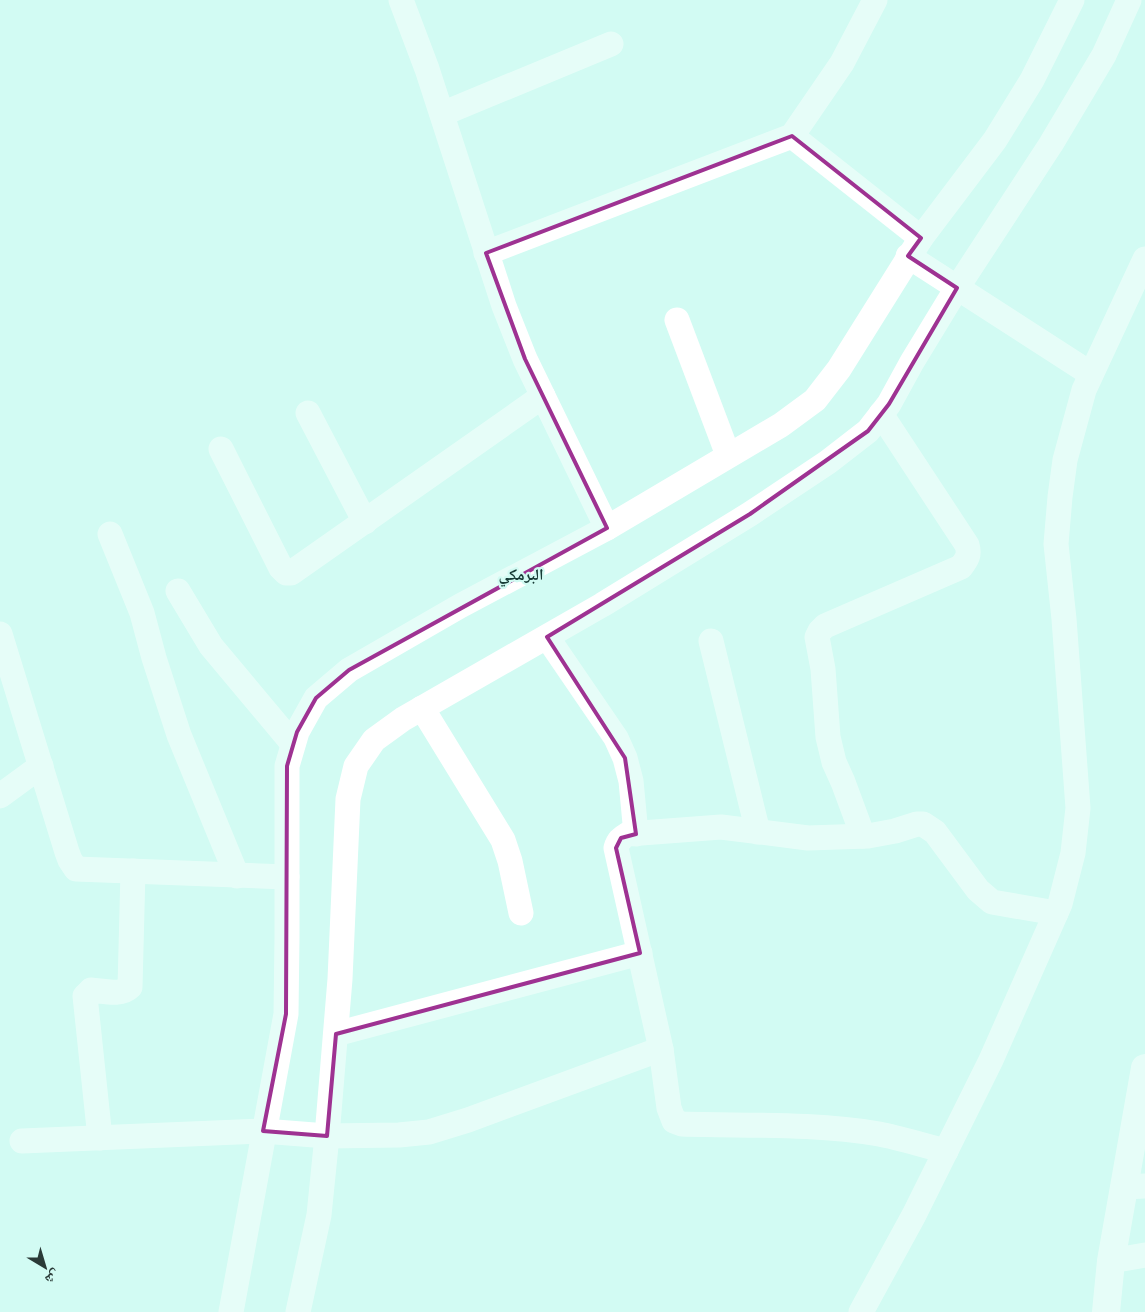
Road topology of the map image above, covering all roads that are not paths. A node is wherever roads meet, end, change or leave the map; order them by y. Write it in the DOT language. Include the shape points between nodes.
graph roads {
  1 [pos="401,0"];
  2 [pos="875,0"];
  3 [pos="1072,0"];
  4 [pos="1129,0"];
  5 [pos="611,44"];
  6 [pos="442,114"];
  7 [pos="792,136"];
  8 [pos="915,252"];
  9 [pos="486,253"];
  10 [pos="1145,259"];
  11 [pos="949,283"];
  12 [pos="677,320"];
  13 [pos="1091,374"];
  14 [pos="543,396"];
  15 [pos="308,413"];
  16 [pos="881,414"];
  17 [pos="221,449"];
  18 [pos="728,455"];
  19 [pos="365,522"];
  20 [pos="607,528"];
  21 [pos="110,534"];
  22 [pos="178,591"];
  23 [pos="0,634"];
  24 [pos="547,637"];
  25 [pos="710,642"];
  26 [pos="422,708"];
  27 [pos="294,744"];
  28 [pos="41,766"];
  29 [pos="0,796"];
  30 [pos="758,832"];
  31 [pos="636,834"];
  32 [pos="863,836"];
  33 [pos="133,871"];
  34 [pos="237,876"];
  35 [pos="288,878"];
  36 [pos="521,913"];
  37 [pos="1056,913"];
  38 [pos="640,953"];
  39 [pos="336,1034"];
  40 [pos="661,1049"];
  41 [pos="1145,1068"];
  42 [pos="270,1132"];
  43 [pos="318,1135"];
  44 [pos="100,1138"];
  45 [pos="22,1141"];
  46 [pos="946,1151"];
  47 [pos="1134,1187"];
  48 [pos="1145,1255"];
  49 [pos="1111,1261"];
  50 [pos="231,1312"];
  51 [pos="298,1312"];
  52 [pos="861,1312"];
  53 [pos="1106,1312"];
  1 -- 6 [label="street"];
  2 -- 7 [label="street" via="842,64"];
  3 -- 8 [label="street" via="1032,80 995,140"];
  4 -- 11 [label="street" via="1104,55 1051,144"];
  5 -- 6 [label="street"];
  6 -- 9 [label="street"];
  7 -- 8 [label="street"];
  7 -- 9 [label="street"];
  8 -- 11 [label="street"];
  8 -- 18 [label="street" via="839,369 815,400 781,425"];
  9 -- 14 [label="street" via="525,359"];
  10 -- 13 [label="street"];
  11 -- 13 [label="street"];
  11 -- 16 [label="street" via="912,362"];
  12 -- 18 [label="street"];
  13 -- 37 [label="street" via="1065,460 1056,544 1078,808 1073,853"];
  14 -- 19 [label="street"];
  14 -- 20 [label="street"];
  15 -- 19 [label="street"];
  16 -- 24 [label="street" via="868,431 820,468 602,606"];
  16 -- 32 [label="street" via="970,552 960,567 825,626 817,637 828,738"];
  17 -- 19 [label="street" via="280,568 286,573 291,573"];
  18 -- 20 [label="street"];
  20 -- 27 [label="street" via="460,606 349,670 316,698"];
  21 -- 34 [label="street" via="142,613 179,735"];
  22 -- 27 [label="street" via="211,646"];
  23 -- 28 [label="street"];
  24 -- 26 [label="street"];
  24 -- 31 [label="street" via="616,738 631,781"];
  25 -- 30 [label="street"];
  26 -- 36 [label="street" via="503,840"];
  26 -- 39 [label="street" via="374,740 356,766 348,800"];
  27 -- 35 [label="street" via="287,766"];
  28 -- 29 [label="street"];
  28 -- 33 [label="street" via="67,852 76,869"];
  30 -- 31 [label="street" via="721,827"];
  30 -- 32 [label="street" via="808,838"];
  31 -- 38 [label="street" via="621,838 616,848"];
  32 -- 37 [label="street" via="923,824 935,832 978,890 992,902"];
  33 -- 34 [label="street"];
  33 -- 44 [label="street" via="130,987 121,992 92,990 85,996"];
  34 -- 35 [label="street"];
  35 -- 42 [label="street" via="286,1014"];
  37 -- 46 [label="street" via="991,1060"];
  38 -- 39 [label="street"];
  38 -- 40 [label="street"];
  39 -- 43 [label="street"];
  40 -- 43 [label="street" via="429,1132"];
  40 -- 46 [label="street" via="671,1116 682,1124 845,1130 880,1134"];
  41 -- 47 [label="main road"];
  42 -- 43 [label="street"];
  42 -- 44 [label="street"];
  42 -- 50 [label="street"];
  43 -- 51 [label="street" via="319,1215"];
  44 -- 45 [label="street"];
  46 -- 52 [label="street"];
  47 -- 49 [label="main road"];
  48 -- 49 [label="street"];
  49 -- 53 [label="main road"];
}
